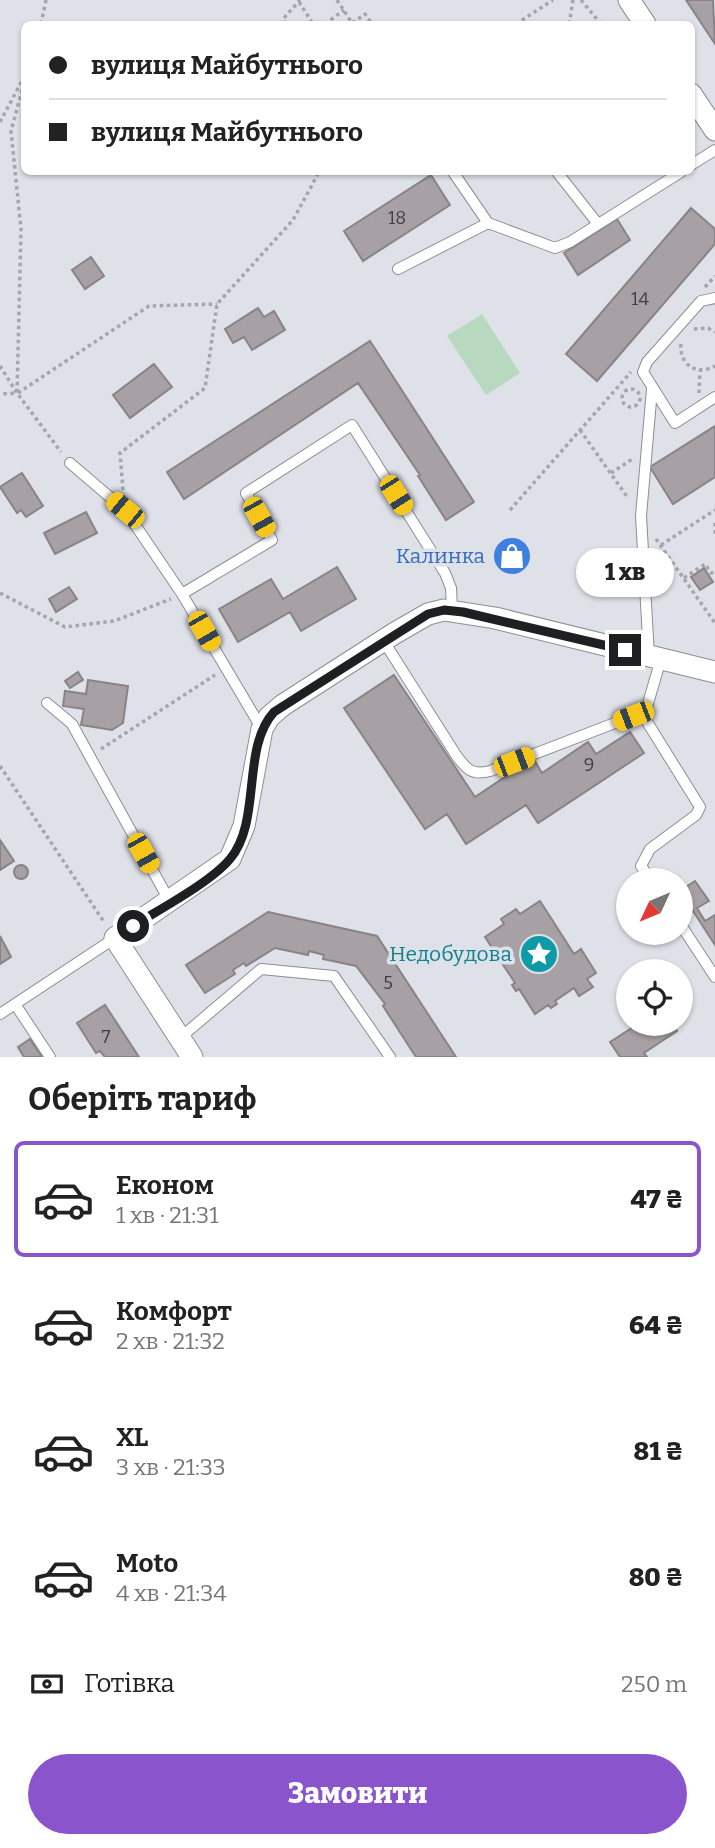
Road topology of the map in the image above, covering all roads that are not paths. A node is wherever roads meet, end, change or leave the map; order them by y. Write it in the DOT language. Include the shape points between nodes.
graph roads {
  1 [pos="629,0"];
  2 [pos="643,21"];
  3 [pos="695,100"];
  4 [pos="715,130"];
  5 [pos="715,150"];
  6 [pos="695,162"];
  7 [pos="455,175"];
  8 [pos="559,175"];
  9 [pos="676,175"];
  10 [pos="488,223"];
  11 [pos="598,224"];
  12 [pos="398,269"];
  13 [pos="715,298"];
  14 [pos="652,389"];
  15 [pos="715,397"];
  16 [pos="70,463"];
  17 [pos="182,594"];
  18 [pos="452,610"];
  19 [pos="383,640"];
  20 [pos="655,657"];
  21 [pos="715,672"];
  22 [pos="47,703"];
  23 [pos="644,717"];
  24 [pos="262,729"];
  25 [pos="642,868"];
  26 [pos="170,902"];
  27 [pos="115,938"];
  28 [pos="693,943"];
  29 [pos="715,976"];
  30 [pos="15,1004"];
  31 [pos="0,1014"];
  32 [pos="180,1038"];
  33 [pos="50,1057"];
  34 [pos="192,1057"];
  35 [pos="390,1057"];
  1 -- 2 [label="street"];
  3 -- 4 [label="street"];
  5 -- 6 [label="lane"];
  7 -- 10 [label="lane"];
  8 -- 11 [label="lane"];
  9 -- 11 [label="lane"];
  10 -- 11 [label="lane" via="555,248"];
  10 -- 12 [label="lane"];
  13 -- 14 [label="lane" via="701,301 647,362 643,372"];
  14 -- 15 [label="lane" via="675,423"];
  14 -- 20 [label="lane" via="641,516"];
  16 -- 17 [label="lane" via="125,510"];
  17 -- 18 [label="lane" via="272,540 246,493 352,425 445,573"];
  17 -- 24 [label="lane"];
  18 -- 19 [label="street" via="428,614"];
  18 -- 20 [label="street"];
  19 -- 23 [label="lane" via="462,764 475,773 633,716"];
  19 -- 24 [label="street" via="283,705"];
  20 -- 21 [label="street"];
  20 -- 23 [label="lane"];
  22 -- 26 [label="lane" via="72,724"];
  23 -- 25 [label="lane" via="700,807 696,816 647,853"];
  24 -- 26 [label="street" via="235,851 225,864"];
  26 -- 27 [label="street"];
  27 -- 30 [label="lane"];
  27 -- 32 [label="street"];
  28 -- 29 [label="lane"];
  30 -- 31 [label="lane"];
  30 -- 33 [label="lane"];
  32 -- 34 [label="street"];
  32 -- 35 [label="lane" via="261,968 334,976"];
}
